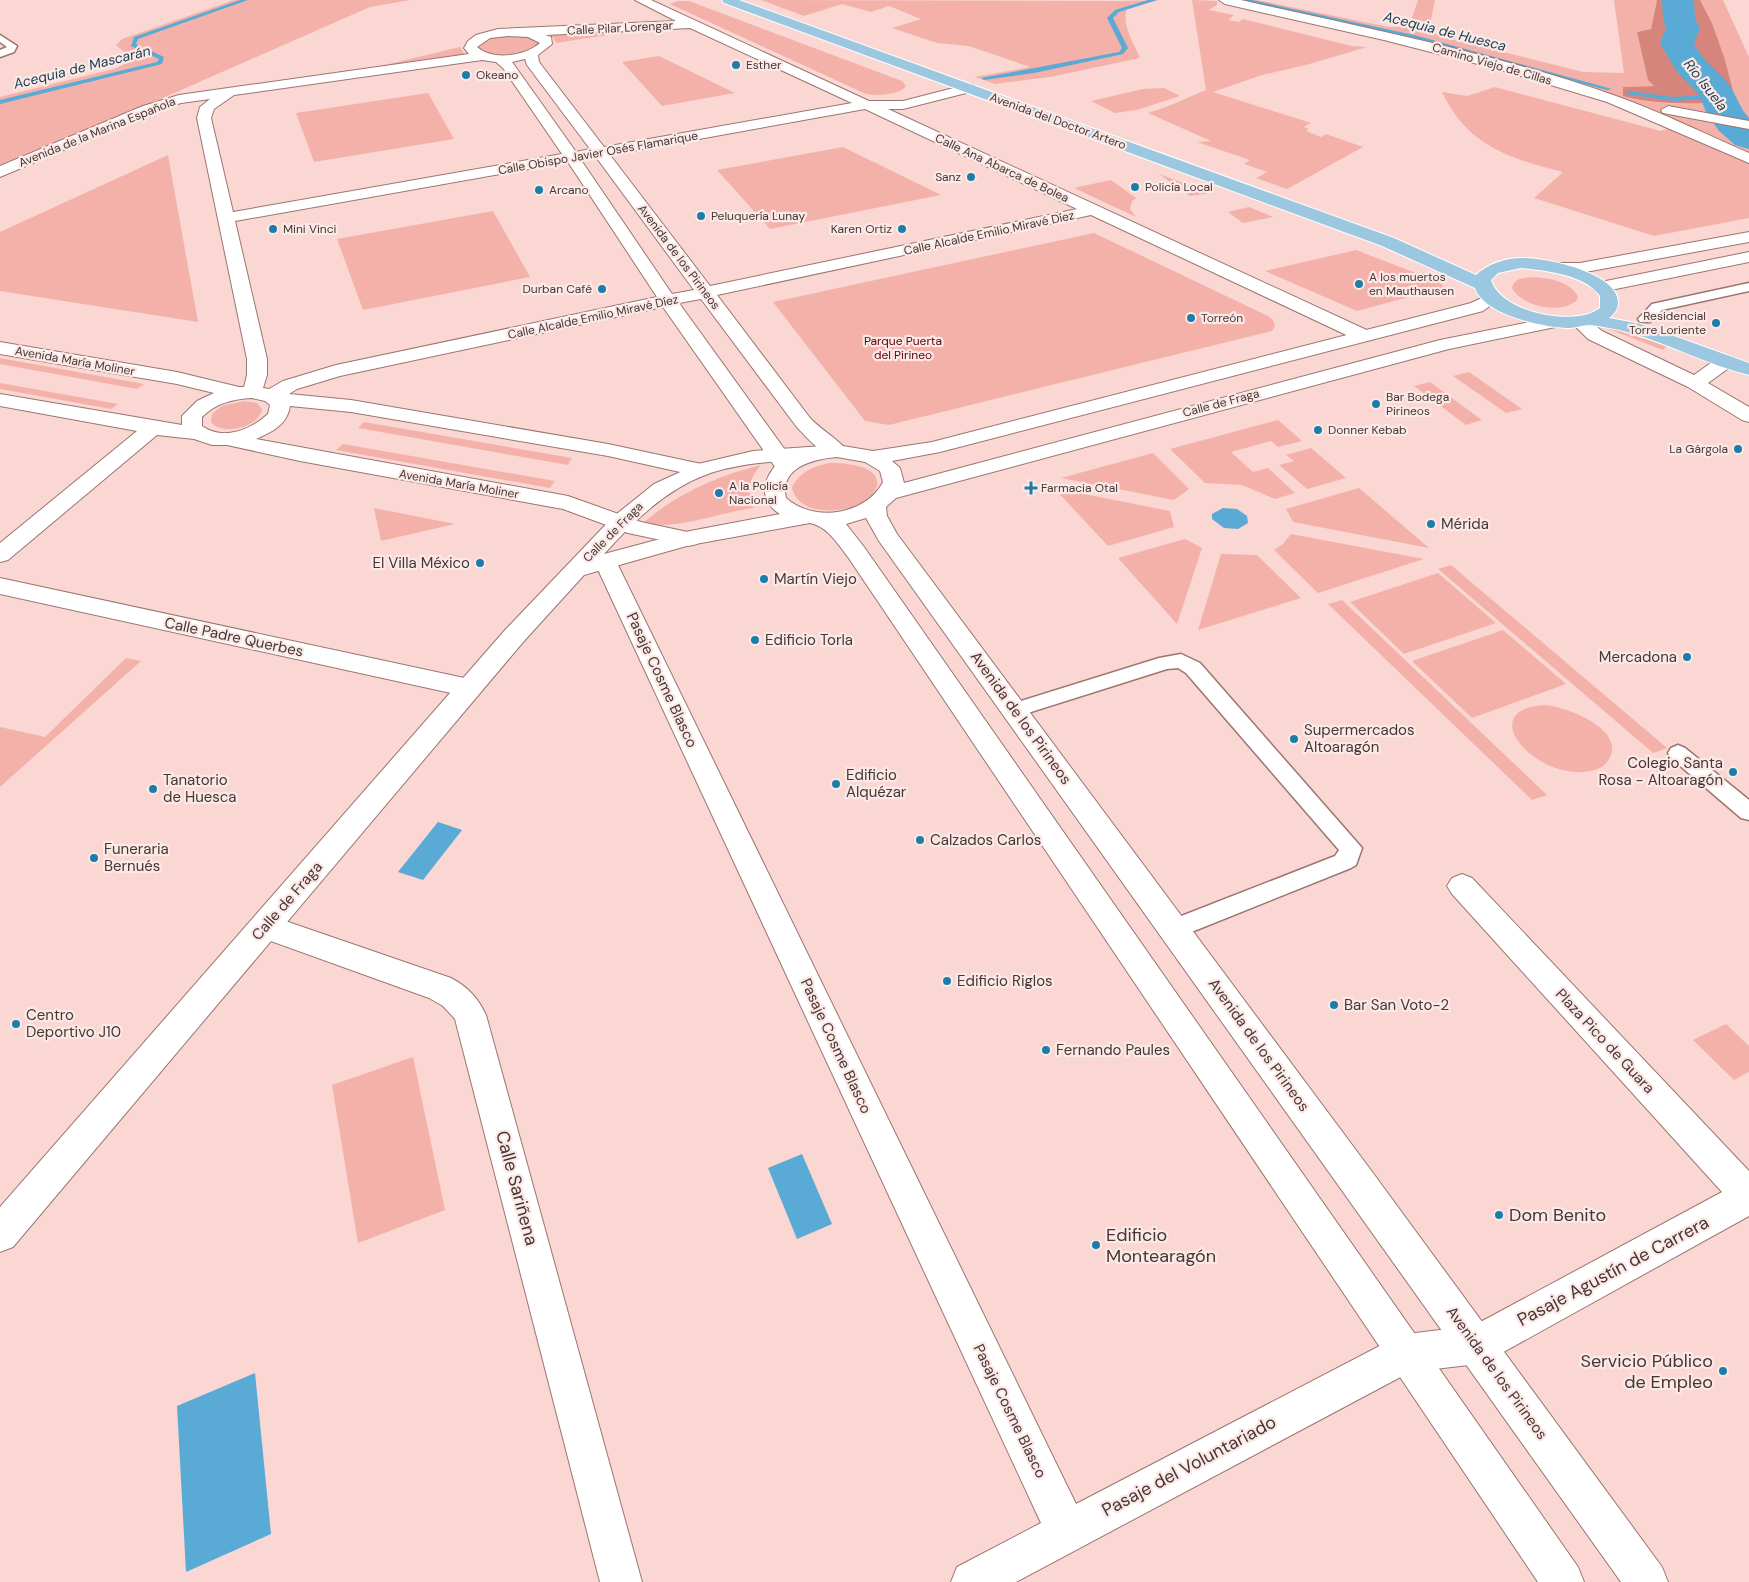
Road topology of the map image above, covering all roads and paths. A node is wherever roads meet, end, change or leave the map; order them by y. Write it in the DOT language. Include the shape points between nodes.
graph roads {
  1 [pos="641,0"];
  2 [pos="728,0"];
  3 [pos="1225,0"];
  4 [pos="690,24"];
  5 [pos="520,32"];
  6 [pos="0,38"];
  7 [pos="477,39"];
  8 [pos="575,42"];
  9 [pos="543,49"];
  10 [pos="0,54"];
  11 [pos="481,56"];
  12 [pos="500,58"];
  13 [pos="293,82"];
  14 [pos="969,88"];
  15 [pos="232,90"];
  16 [pos="1612,100"];
  17 [pos="866,105"];
  18 [pos="148,109"];
  19 [pos="204,118"];
  20 [pos="1749,125"];
  21 [pos="599,152"];
  22 [pos="572,157"];
  23 [pos="1749,158"];
  24 [pos="0,172"];
  25 [pos="1094,210"];
  26 [pos="226,218"];
  27 [pos="1749,237"];
  28 [pos="1388,242"];
  29 [pos="1460,257"];
  30 [pos="1749,257"];
  31 [pos="1478,260"];
  32 [pos="1505,265"];
  33 [pos="1557,267"];
  34 [pos="1749,287"];
  35 [pos="1603,290"];
  36 [pos="1486,292"];
  37 [pos="707,293"];
  38 [pos="669,301"];
  39 [pos="1635,311"];
  40 [pos="1585,321"];
  41 [pos="1554,322"];
  42 [pos="1364,336"];
  43 [pos="1684,345"];
  44 [pos="0,348"];
  45 [pos="1726,361"];
  46 [pos="1749,369"];
  47 [pos="1695,383"];
  48 [pos="245,392"];
  49 [pos="274,397"];
  50 [pos="0,400"];
  51 [pos="1749,416"];
  52 [pos="153,428"];
  53 [pos="197,433"];
  54 [pos="227,439"];
  55 [pos="830,451"];
  56 [pos="876,458"];
  57 [pos="782,460"];
  58 [pos="698,470"];
  59 [pos="883,500"];
  60 [pos="816,519"];
  61 [pos="620,522"];
  62 [pos="689,539"];
  63 [pos="0,555"];
  64 [pos="590,565"];
  65 [pos="0,586"];
  66 [pos="469,688"];
  67 [pos="1015,710"];
  68 [pos="1678,753"];
  69 [pos="1749,812"];
  70 [pos="1462,886"];
  71 [pos="265,926"];
  72 [pos="1174,929"];
  73 [pos="1749,1197"];
  74 [pos="0,1234"];
  75 [pos="1477,1345"];
  76 [pos="1407,1354"];
  77 [pos="1067,1531"];
  78 [pos="621,1582"];
  79 [pos="972,1582"];
  80 [pos="1562,1582"];
  81 [pos="1647,1582"];
  1 -- 4 [label="street, Calle Ana Abarca de Bolea"];
  2 -- 14 [label="main road, Avenida del Doctor Artero"];
  3 -- 16 [label="street, Camino Viejo de Cillas" via="1455,53"];
  4 -- 5 [label="street, Calle Pilar Lorengar"];
  4 -- 8 [label="street, Calle Pilar Lorengar"];
  4 -- 17 [label="street, Calle Ana Abarca de Bolea"];
  5 -- 7 [label="street, Calle Pilar Lorengar" via="497,33"];
  5 -- 9 [label="street, Avenida de los Pirineos" via="543,37 546,40"];
  6 -- 10 [label="lane" via="12,46"];
  7 -- 11 [label="street" via="470,48"];
  7 -- 13 [label="street"];
  9 -- 12 [label="street"];
  9 -- 21 [label="street, Avenida de los Pirineos" via="532,62"];
  11 -- 12 [label="street"];
  11 -- 13 [label="street"];
  12 -- 22 [label="street"];
  13 -- 15 [label="street"];
  14 -- 17 [label="street, Calle Obispo Javier Osés Flamarique" via="903,105"];
  14 -- 28 [label="main road, Avenida del Doctor Artero"];
  15 -- 18 [label="street, Avenida de la Marina Española"];
  15 -- 19 [label="street" via="208,107"];
  16 -- 20 [label="street"];
  16 -- 23 [label="street, Camino Viejo de Cillas"];
  17 -- 21 [label="street, Calle Obispo Javier Osés Flamarique"];
  17 -- 25 [label="street, Calle Ana Abarca de Bolea"];
  18 -- 19 [label="street" via="185,110"];
  18 -- 24 [label="street, Avenida de la Marina Española"];
  19 -- 26 [label="street"];
  21 -- 22 [label="street, Calle Obispo Javier Osés Flamarique"];
  21 -- 37 [label="street, Avenida de los Pirineos"];
  22 -- 26 [label="street, Calle Obispo Javier Osés Flamarique"];
  22 -- 38 [label="street"];
  25 -- 37 [label="street, Calle Alcalde Emilio Miravé Díez"];
  25 -- 42 [label="street, Calle Ana Abarca de Bolea"];
  26 -- 48 [label="street" via="257,359 256,375"];
  27 -- 33 [label="street" via="1580,268"];
  28 -- 29 [label="main road, Avenida del Doctor Artero"];
  28 -- 36 [label="main road, Avenida del Doctor Artero"];
  30 -- 35 [label="street"];
  31 -- 32 [label="main road"];
  32 -- 33 [label="main road" via="1521,263"];
  32 -- 36 [label="main road" via="1483,276"];
  33 -- 35 [label="main road" via="1574,272"];
  34 -- 39 [label="lane"];
  35 -- 39 [label="main road"];
  35 -- 40 [label="main road" via="1610,300 1609,308 1602,315"];
  36 -- 41 [label="main road, Avenida del Doctor Artero" via="1507,309"];
  36 -- 42 [label="street, Calle de Fraga" via="1477,307"];
  37 -- 38 [label="street, Calle Alcalde Emilio Miravé Díez"];
  37 -- 55 [label="street, Avenida de los Pirineos" via="803,422"];
  38 -- 49 [label="street, Calle Alcalde Emilio Miravé Díez" via="336,371 290,385"];
  38 -- 57 [label="street"];
  39 -- 43 [label="main road"];
  40 -- 41 [label="main road, Avenida del Doctor Artero"];
  40 -- 43 [label="main road" via="1634,328"];
  40 -- 47 [label="street" via="1595,335"];
  41 -- 59 [label="street, Calle de Fraga" via="1447,344"];
  42 -- 56 [label="street, Calle de Fraga" via="933,448"];
  43 -- 45 [label="main road"];
  44 -- 48 [label="street, Avenida María Moliner"];
  45 -- 46 [label="main road"];
  45 -- 47 [label="street"];
  47 -- 51 [label="street"];
  48 -- 49 [label="street, Avenida María Moliner"];
  48 -- 53 [label="street" via="216,398 198,409 190,422"];
  49 -- 54 [label="street" via="281,410 272,422 252,433"];
  49 -- 58 [label="street" via="360,408 608,450"];
  50 -- 52 [label="street"];
  52 -- 53 [label="street"];
  52 -- 63 [label="street"];
  53 -- 54 [label="street, Avenida María Moliner"];
  54 -- 61 [label="street, Avenida María Moliner" via="568,503"];
  55 -- 56 [label="street"];
  55 -- 57 [label="street, Calle de Fraga"];
  56 -- 59 [label="street, Avenida de los Pirineos" via="894,474 894,484"];
  57 -- 58 [label="street, Calle de Fraga" via="744,459"];
  57 -- 60 [label="street" via="775,497 790,511"];
  58 -- 61 [label="street, Calle de Fraga" via="662,489"];
  59 -- 60 [label="street, Calle de Fraga" via="857,516"];
  59 -- 67 [label="street, Avenida de los Pirineos" via="876,516 887,536"];
  60 -- 62 [label="street, Calle de Fraga" via="762,522"];
  60 -- 76 [label="street" via="839,530 856,552"];
  61 -- 62 [label="street, Avenida María Moliner" via="653,533"];
  61 -- 64 [label="street, Calle de Fraga"];
  62 -- 64 [label="street, Calle de Fraga"];
  64 -- 66 [label="street, Calle de Fraga"];
  64 -- 77 [label="street, Pasaje Cosme Blasco"];
  65 -- 66 [label="street, Calle Padre Querbes"];
  66 -- 71 [label="street, Calle de Fraga"];
  67 -- 72 [label="street, Avenida de los Pirineos"];
  67 -- 72 [label="lane" via="1181,661 1193,668 1351,848 1344,862"];
  68 -- 69 [label="lane"];
  70 -- 73 [label="street, Plaza Pico de Guara"];
  71 -- 74 [label="street, Calle de Fraga"];
  71 -- 78 [label="street, Calle Sariñena" via="440,988 459,999 470,1015"];
  72 -- 75 [label="street, Avenida de los Pirineos"];
  73 -- 75 [label="street, Pasaje Agustín de Carrera"];
  75 -- 76 [label="street"];
  75 -- 81 [label="street, Avenida de los Pirineos"];
  76 -- 77 [label="street, Pasaje del Voluntariado"];
  76 -- 80 [label="street"];
  77 -- 79 [label="street, Pasaje del Voluntariado"];
}
